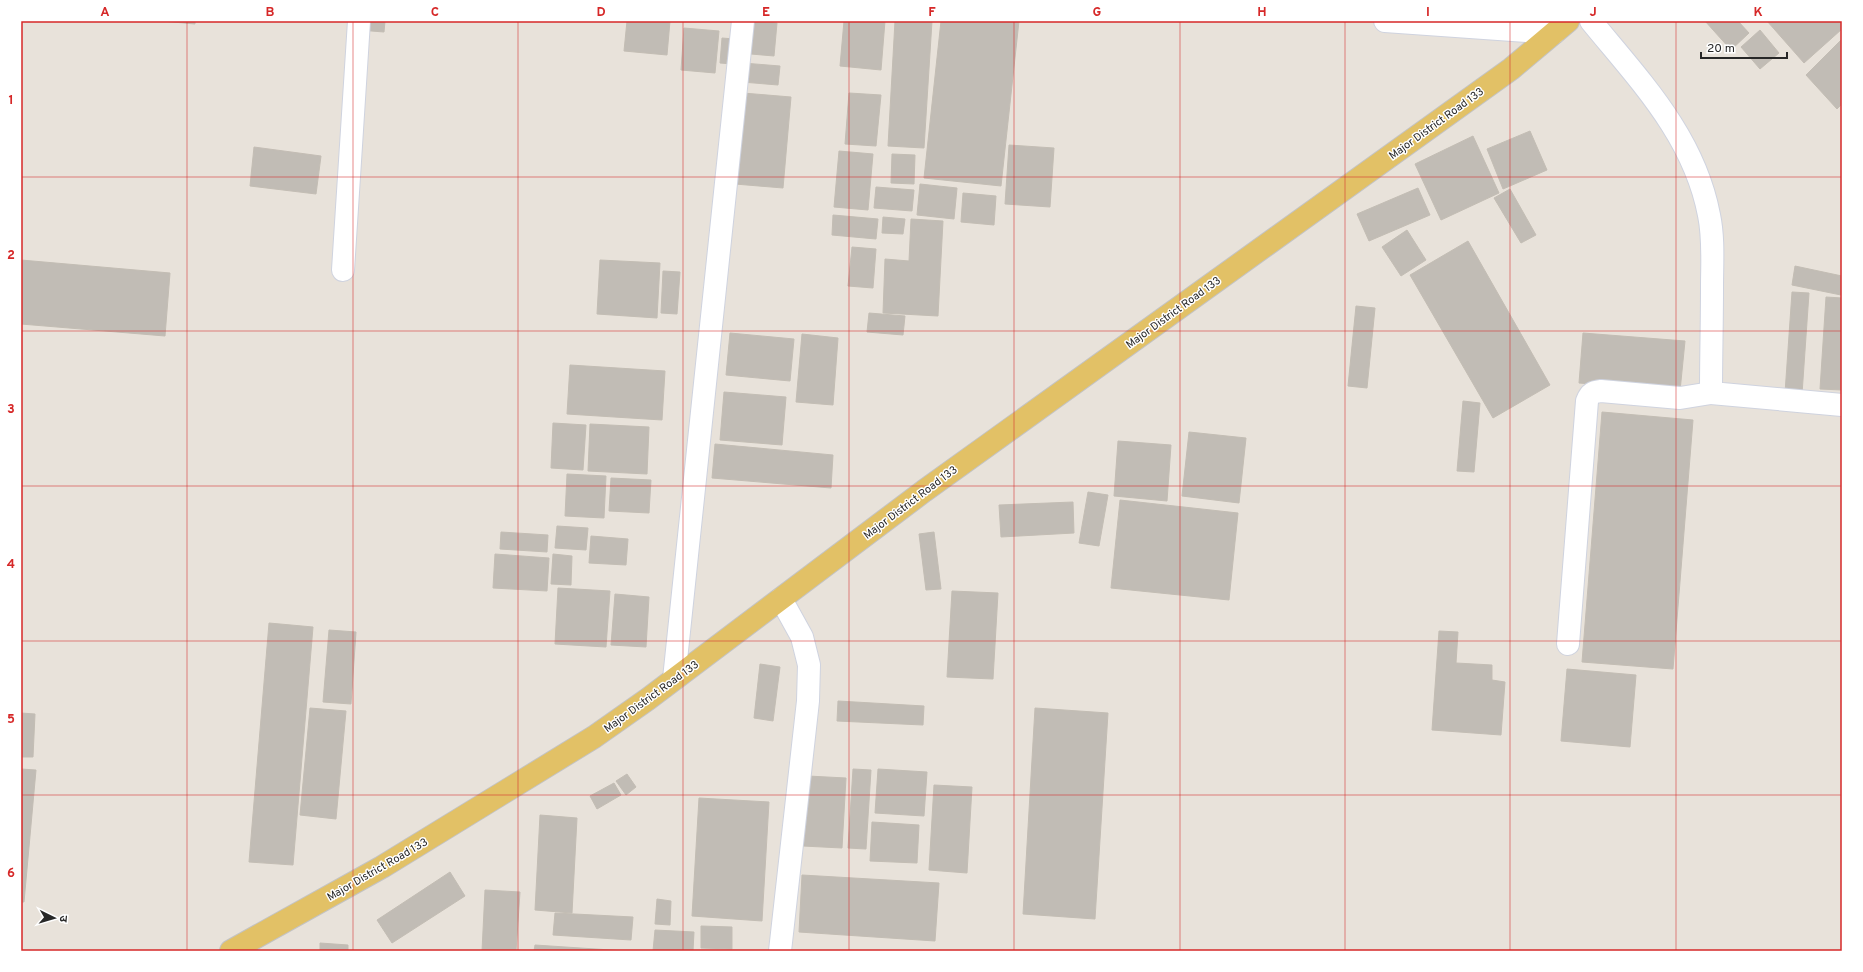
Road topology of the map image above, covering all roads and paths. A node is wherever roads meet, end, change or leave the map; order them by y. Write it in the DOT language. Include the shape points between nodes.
graph roads {
  1 [pos="358,21"];
  2 [pos="743,21"];
  3 [pos="1385,21"];
  4 [pos="1591,21"];
  5 [pos="1561,27"];
  6 [pos="343,270"];
  7 [pos="1711,393"];
  8 [pos="1842,406"];
  9 [pos="781,599"];
  10 [pos="1568,644"];
  11 [pos="674,679"];
  12 [pos="231,951"];
  13 [pos="780,951"];
  1 -- 6 [label="street"];
  2 -- 11 [label="street"];
  3 -- 5 [label="street"];
  4 -- 7 [label="street" via="1663,108 1682,139 1702,188 1712,243"];
  5 -- 9 [label="main road, Major District Road 133" via="1511,69 924,491"];
  7 -- 8 [label="street"];
  7 -- 10 [label="street" via="1680,398 1601,391 1593,392 1589,396"];
  9 -- 11 [label="main road, Major District Road 133"];
  9 -- 13 [label="street" via="802,637 809,665 808,701"];
  11 -- 12 [label="main road, Major District Road 133" via="594,737 382,867"];
}
